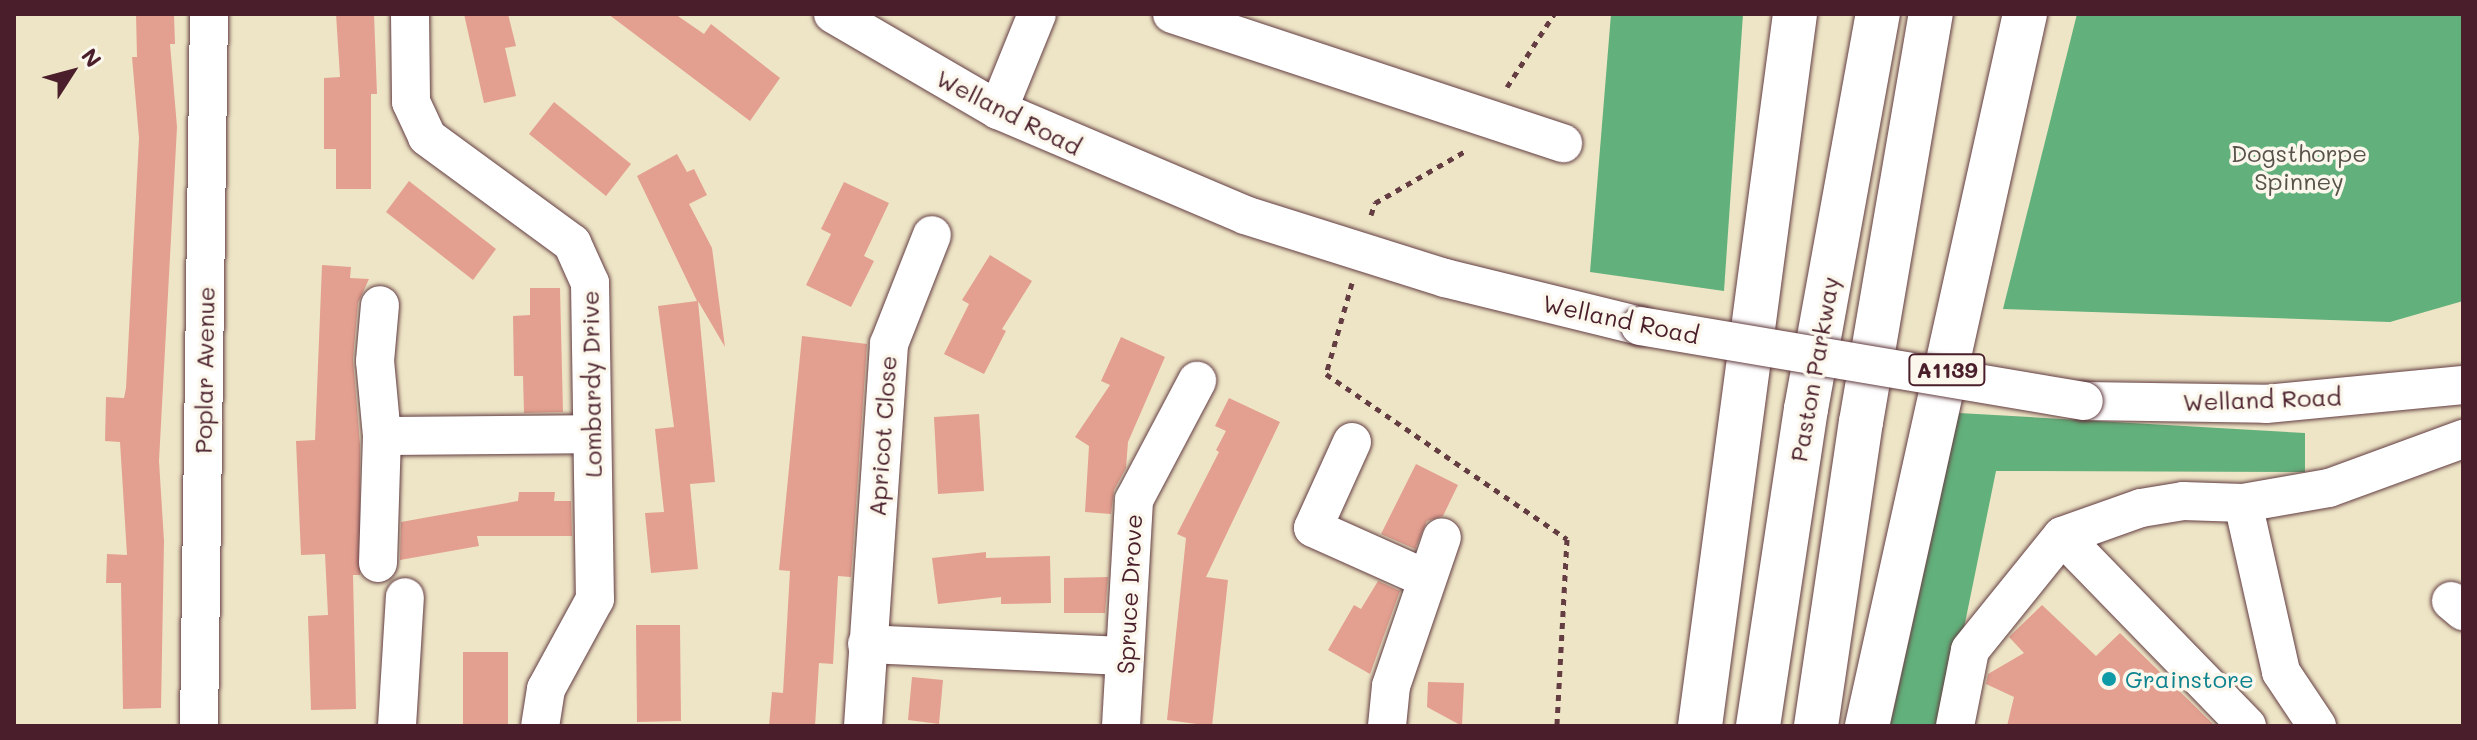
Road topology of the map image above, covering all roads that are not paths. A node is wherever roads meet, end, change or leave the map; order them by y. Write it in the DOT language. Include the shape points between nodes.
graph roads {
  1 [pos="209,14"];
  2 [pos="410,14"];
  3 [pos="833,14"];
  4 [pos="1037,14"];
  5 [pos="1172,14"];
  6 [pos="1795,14"];
  7 [pos="1878,14"];
  8 [pos="1931,14"];
  9 [pos="2025,14"];
  10 [pos="998,110"];
  11 [pos="1563,143"];
  12 [pos="932,235"];
  13 [pos="380,305"];
  14 [pos="1197,381"];
  15 [pos="2463,385"];
  16 [pos="592,434"];
  17 [pos="382,436"];
  18 [pos="2463,439"];
  19 [pos="1352,442"];
  20 [pos="2243,503"];
  21 [pos="2062,536"];
  22 [pos="1442,537"];
  23 [pos="378,563"];
  24 [pos="1425,578"];
  25 [pos="405,597"];
  26 [pos="867,644"];
  27 [pos="1125,656"];
  28 [pos="199,726"];
  29 [pos="397,726"];
  30 [pos="540,726"];
  31 [pos="863,726"];
  32 [pos="1121,726"];
  33 [pos="1387,726"];
  34 [pos="1700,726"];
  35 [pos="1758,726"];
  36 [pos="1816,726"];
  37 [pos="1867,726"];
  38 [pos="1955,726"];
  39 [pos="2247,726"];
  40 [pos="2317,726"];
  1 -- 28 [label="street, Poplar Avenue"];
  2 -- 16 [label="street, Lombardy Drive" via="411,102 427,137 572,243 590,283"];
  3 -- 10 [label="street, Welland Road"];
  4 -- 10 [label="street"];
  5 -- 11 [label="street"];
  6 -- 34 [label="highway"];
  7 -- 35 [label="highway, Paston Parkway" via="1806,409"];
  8 -- 36 [label="highway, A1139" via="1861,422"];
  9 -- 37 [label="highway, A1139"];
  10 -- 15 [label="street, Welland Road, bridge" via="1245,215 1445,278 1640,326 2084,401 2266,404"];
  12 -- 26 [label="street, Apricot Close" via="889,344"];
  13 -- 17 [label="street" via="375,361"];
  14 -- 27 [label="street, Spruce Drove" via="1134,500"];
  16 -- 17 [label="street"];
  16 -- 30 [label="street, Lombardy Drive" via="595,599 546,689"];
  17 -- 23 [label="street"];
  18 -- 20 [label="street" via="2329,488"];
  19 -- 24 [label="street" via="1313,528"];
  20 -- 21 [label="street" via="2183,501 2141,508"];
  20 -- 40 [label="street" via="2281,672"];
  21 -- 38 [label="street" via="1970,650"];
  21 -- 39 [label="street"];
  22 -- 24 [label="street"];
  24 -- 33 [label="street" via="1391,686"];
  25 -- 29 [label="street"];
  26 -- 27 [label="street"];
  26 -- 31 [label="street, Apricot Close"];
  27 -- 32 [label="street, Spruce Drove"];
}
